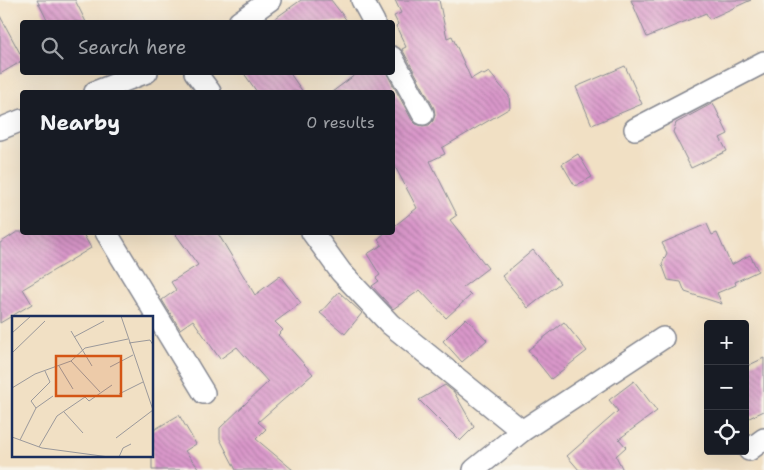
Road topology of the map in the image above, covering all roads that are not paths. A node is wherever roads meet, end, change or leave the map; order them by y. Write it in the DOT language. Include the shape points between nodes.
graph roads {
  1 [pos="270,0"];
  2 [pos="362,0"];
  3 [pos="242,20"];
  4 [pos="373,20"];
  5 [pos="764,62"];
  6 [pos="395,63"];
  7 [pos="139,75"];
  8 [pos="197,75"];
  9 [pos="100,90"];
  10 [pos="208,90"];
  11 [pos="423,114"];
  12 [pos="20,121"];
  13 [pos="0,129"];
  14 [pos="635,129"];
  15 [pos="108,235"];
  16 [pos="314,235"];
  17 [pos="663,338"];
  18 [pos="204,393"];
  19 [pos="522,431"];
  20 [pos="474,470"];
  1 -- 3 [label="street"];
  2 -- 4 [label="street"];
  5 -- 14 [label="street"];
  6 -- 11 [label="street"];
  7 -- 9 [label="street"];
  8 -- 10 [label="street"];
  12 -- 13 [label="street"];
  15 -- 18 [label="street"];
  16 -- 19 [label="street" via="340,272 390,324"];
  17 -- 19 [label="street"];
  19 -- 20 [label="street"];
}
